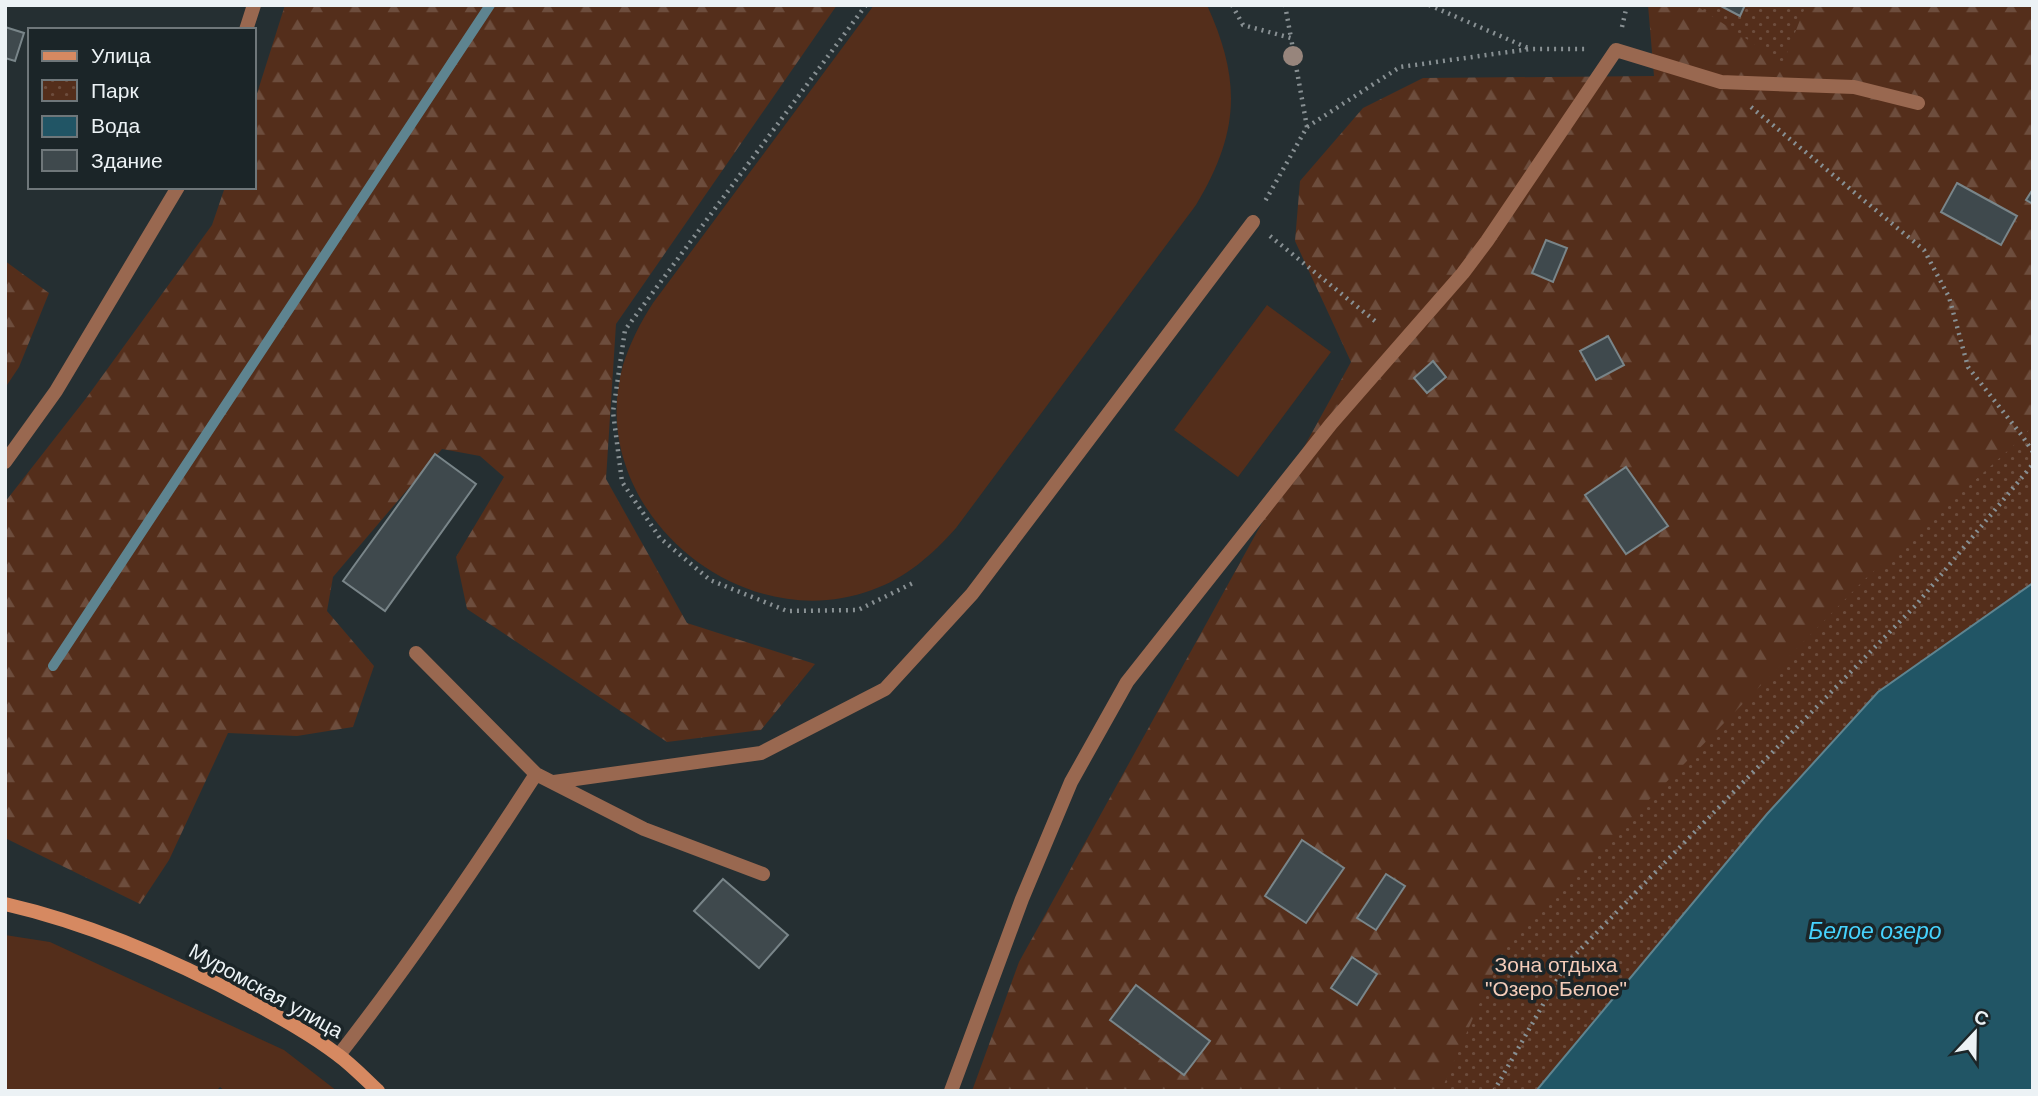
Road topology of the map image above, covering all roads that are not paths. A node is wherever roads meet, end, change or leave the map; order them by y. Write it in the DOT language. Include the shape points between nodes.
graph roads {
  1 [pos="254,5"];
  2 [pos="247,28"];
  3 [pos="1918,103"];
  4 [pos="177,189"];
  5 [pos="1253,222"];
  6 [pos="5,462"];
  7 [pos="415,653"];
  8 [pos="536,774"];
  9 [pos="554,782"];
  10 [pos="762,874"];
  11 [pos="5,904"];
  12 [pos="339,1055"];
  13 [pos="378,1091"];
  14 [pos="951,1091"];
  1 -- 2 [label="lane"];
  3 -- 14 [label="lane" via="1854,87 1721,82 1616,50 1463,273 1331,424 1127,682 1071,782 1021,899"];
  4 -- 6 [label="lane" via="56,391"];
  5 -- 9 [label="lane" via="972,594 885,689 761,753"];
  7 -- 8 [label="lane"];
  8 -- 9 [label="lane"];
  8 -- 12 [label="lane" via="398,977"];
  9 -- 10 [label="lane" via="644,829"];
  11 -- 12 [label="street, Муромская улица" via="94,930 196,972"];
  12 -- 13 [label="street, Муромская улица"];
}
